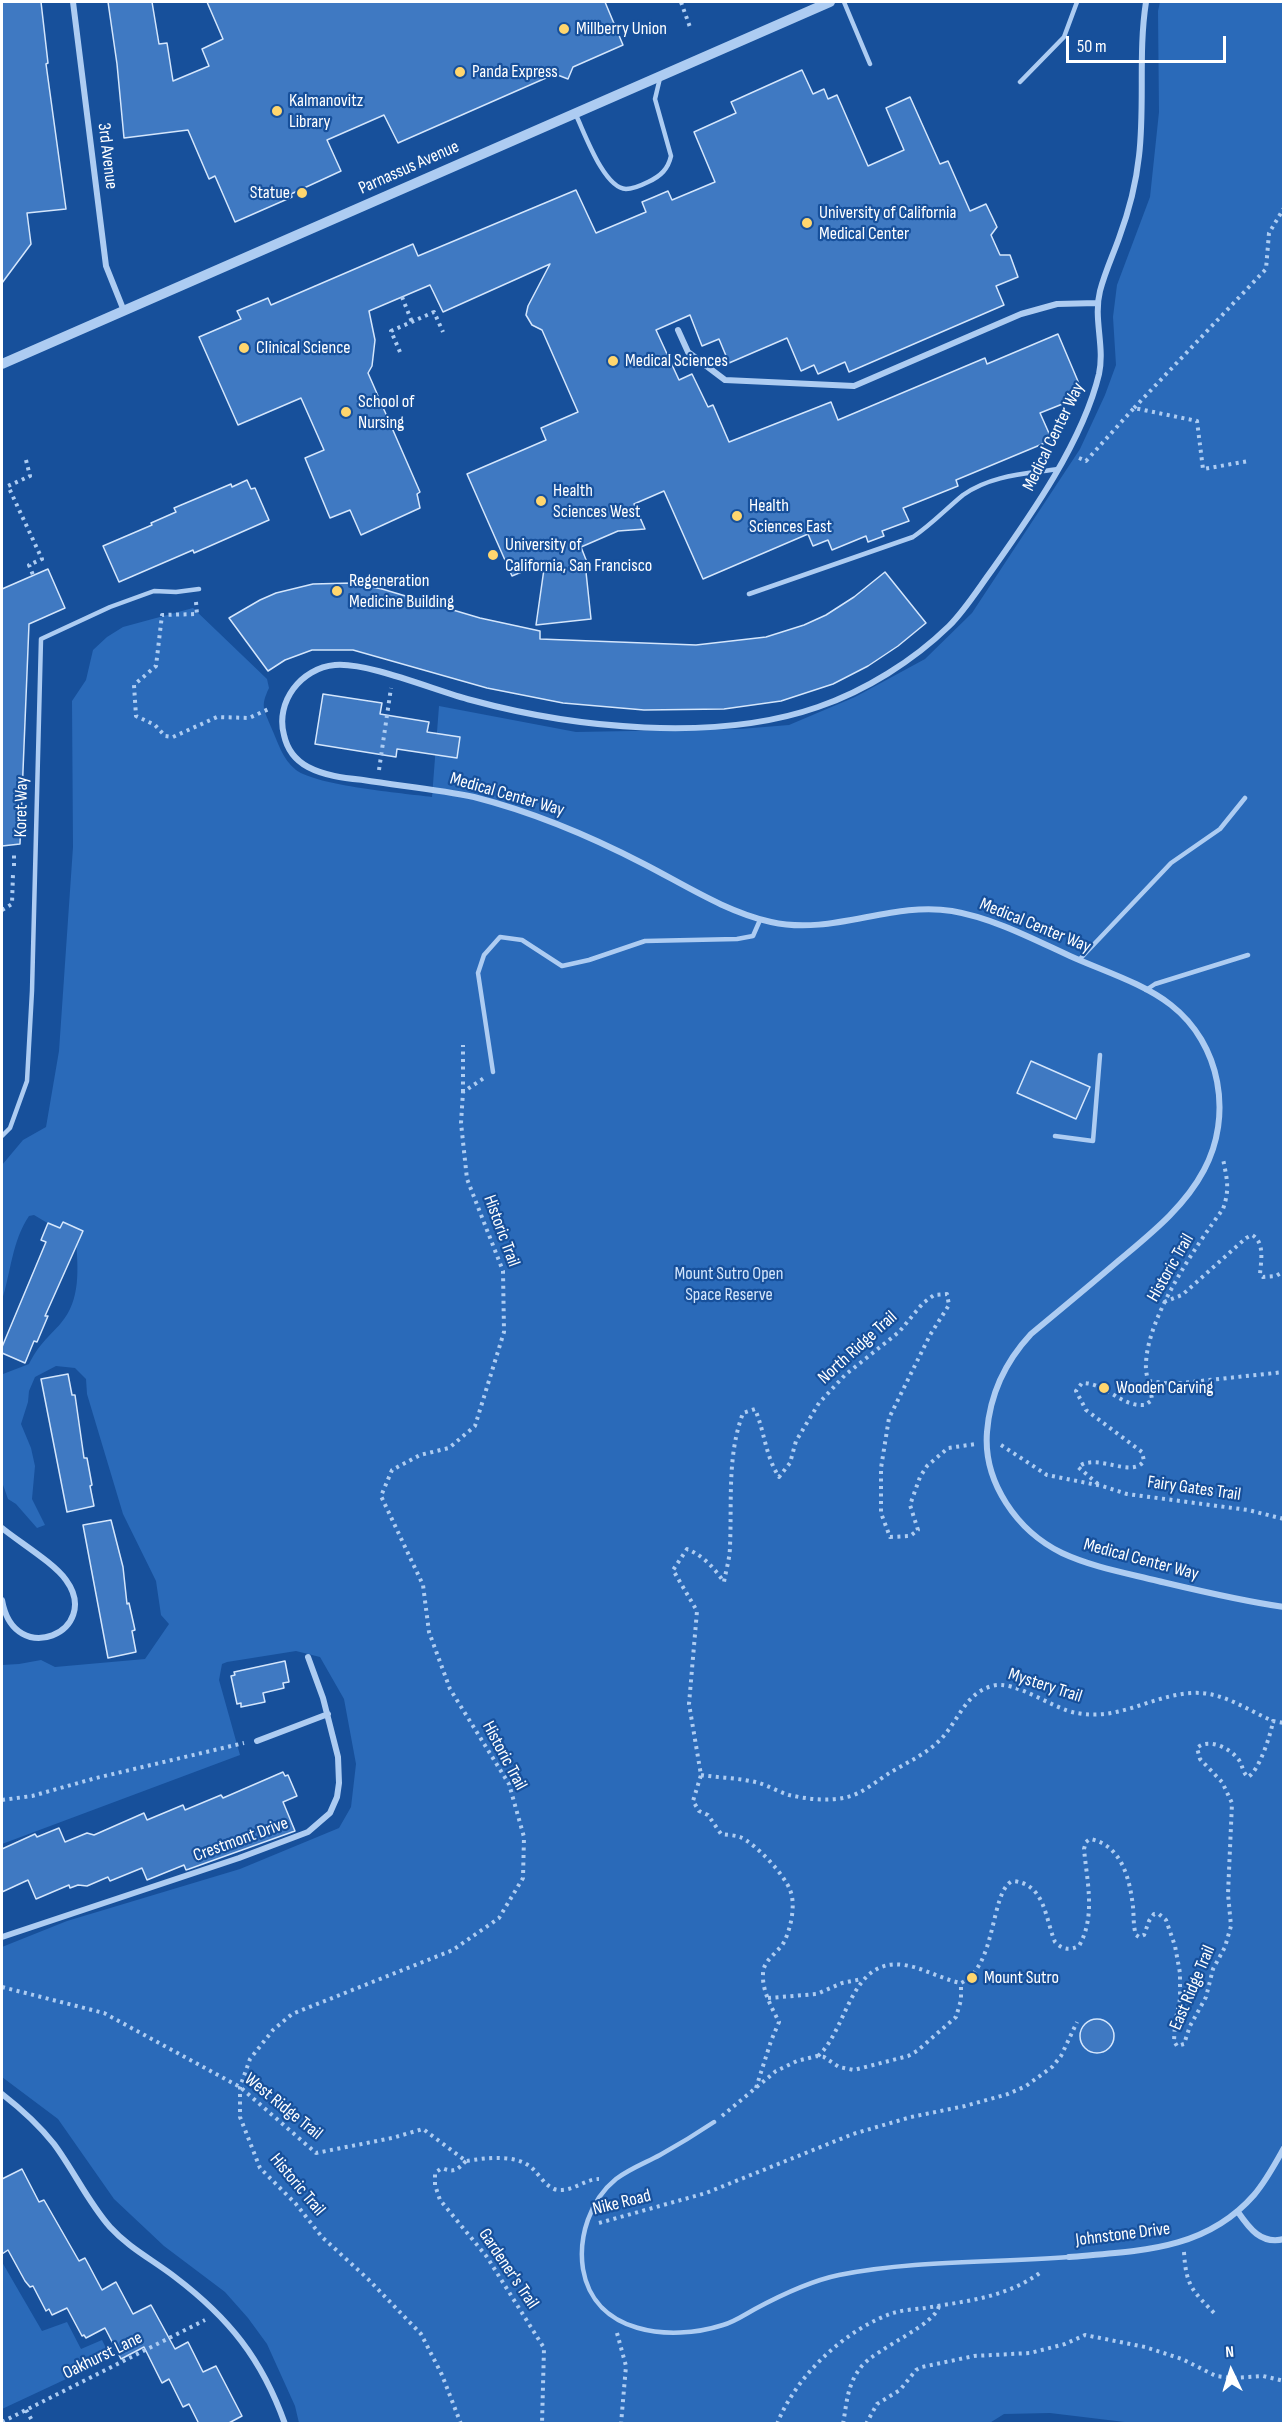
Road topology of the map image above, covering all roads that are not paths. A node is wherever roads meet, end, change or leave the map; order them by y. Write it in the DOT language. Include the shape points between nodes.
graph roads {
  1 [pos="73,2"];
  2 [pos="830,2"];
  3 [pos="844,2"];
  4 [pos="1077,2"];
  5 [pos="1146,2"];
  6 [pos="870,64"];
  7 [pos="662,74"];
  8 [pos="1020,82"];
  9 [pos="575,112"];
  10 [pos="1097,303"];
  11 [pos="124,311"];
  12 [pos="678,330"];
  13 [pos="2,364"];
  14 [pos="1058,469"];
  15 [pos="196,589"];
  16 [pos="749,594"];
  17 [pos="1245,798"];
  18 [pos="760,920"];
  19 [pos="1248,955"];
  20 [pos="1079,960"];
  21 [pos="1146,990"];
  22 [pos="1100,1055"];
  23 [pos="493,1072"];
  24 [pos="2,1136"];
  25 [pos="1055,1136"];
  26 [pos="2,1528"];
  27 [pos="2,1600"];
  28 [pos="1284,1607"];
  29 [pos="308,1657"];
  30 [pos="328,1714"];
  31 [pos="257,1742"];
  32 [pos="2,1937"];
  33 [pos="2,2094"];
  34 [pos="714,2122"];
  35 [pos="1284,2148"];
  36 [pos="1238,2212"];
  37 [pos="1284,2239"];
  38 [pos="1069,2257"];
  39 [pos="285,2424"];
  1 -- 11 [label="street, 3rd Avenue" via="106,266"];
  2 -- 7 [label="street, Parnassus Avenue"];
  3 -- 6 [label="lane"];
  4 -- 8 [label="lane" via="1064,37"];
  5 -- 10 [label="street, Medical Center Way" via="1143,111 1135,185"];
  7 -- 9 [label="street, Parnassus Avenue"];
  7 -- 9 [label="lane" via="655,99 671,156 663,173 638,187 619,187 607,177"];
  9 -- 11 [label="street, Parnassus Avenue"];
  10 -- 12 [label="street" via="1057,304 1021,314 854,386 725,380 688,352"];
  10 -- 14 [label="street, Medical Center Way" via="1101,365 1091,399"];
  11 -- 13 [label="street, Parnassus Avenue"];
  14 -- 16 [label="lane" via="998,478 966,494 913,537"];
  14 -- 18 [label="street, Medical Center Way" via="1029,519 945,630 884,675 818,707 769,719 713,726 607,724 523,713 351,666 326,666 303,678 286,701 282,723 292,753 298,761 326,774 468,796 540,818 599,842"];
  15 -- 24 [label="lane, Koret Way" via="154,591 41,639 33,991 27,1081 10,1128"];
  17 -- 20 [label="lane" via="1220,829 1171,862"];
  18 -- 20 [label="street, Medical Center Way" via="796,927 816,926 914,909 949,910 990,921"];
  18 -- 23 [label="lane" via="753,936 645,941 562,966 522,940 500,937 484,956 478,973"];
  19 -- 21 [label="lane"];
  20 -- 21 [label="street, Medical Center Way"];
  21 -- 28 [label="street, Medical Center Way" via="1186,1018 1209,1057 1218,1082 1218,1136 1196,1184 1171,1214 1031,1334 1005,1367 987,1425 992,1475 1000,1493 1026,1526 1060,1552 1102,1567 1224,1597"];
  22 -- 25 [label="lane" via="1093,1141"];
  26 -- 27 [label="street" via="67,1581 75,1600 74,1612 62,1632 35,1639 14,1628"];
  29 -- 30 [label="street, Crestmont Drive"];
  30 -- 31 [label="street"];
  30 -- 32 [label="street, Crestmont Drive" via="338,1757 337,1797 330,1813 308,1832"];
  33 -- 39 [label="street" via="53,2143 120,2238 177,2278 252,2352"];
  34 -- 38 [label="lane, Nike Road" via="614,2181 601,2196 586,2226 582,2250 585,2276 598,2304 612,2317 631,2326 656,2332 696,2332 725,2325 790,2292 838,2276 932,2264"];
  35 -- 36 [label="street, Johnstone Drive" via="1256,2193"];
  36 -- 37 [label="street" via="1260,2237"];
  36 -- 38 [label="street, Johnstone Drive" via="1183,2242"];
}
